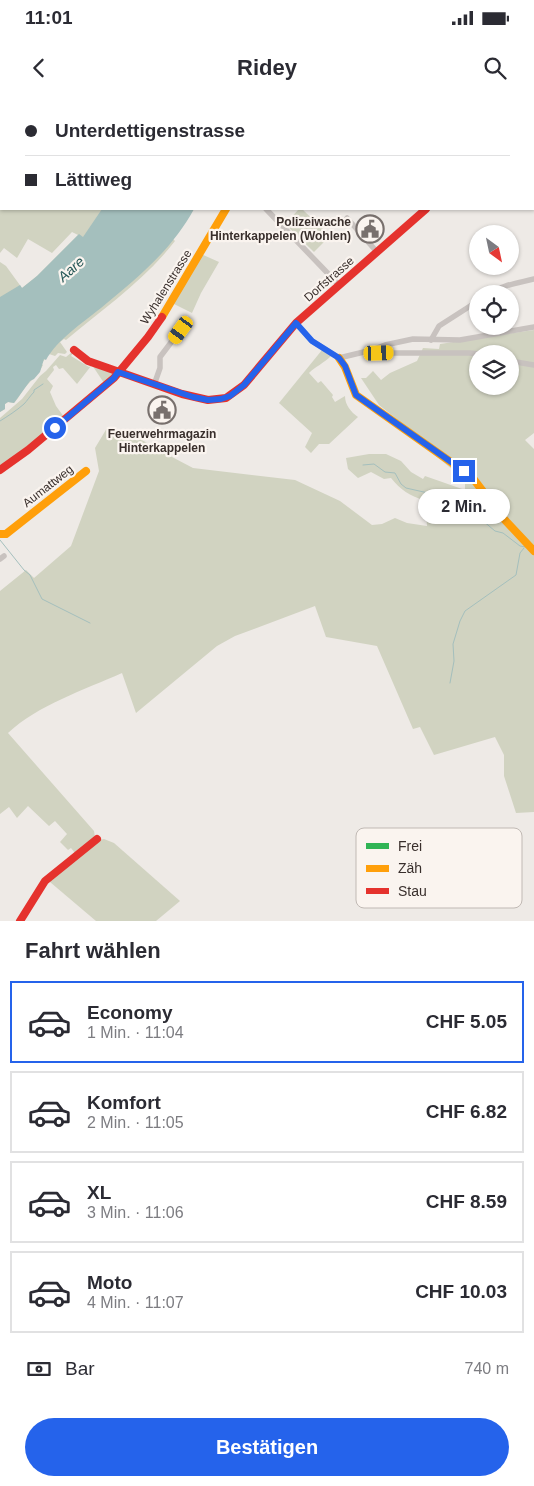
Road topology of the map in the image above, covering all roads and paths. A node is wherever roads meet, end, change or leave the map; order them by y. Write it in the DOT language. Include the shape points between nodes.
graph roads {
  1 [pos="225,210"];
  2 [pos="267,210"];
  3 [pos="425,210"];
  4 [pos="347,218"];
  5 [pos="377,252"];
  6 [pos="534,279"];
  7 [pos="339,285"];
  8 [pos="509,285"];
  9 [pos="469,307"];
  10 [pos="188,320"];
  11 [pos="296,323"];
  12 [pos="534,327"];
  13 [pos="431,340"];
  14 [pos="74,350"];
  15 [pos="372,350"];
  16 [pos="469,353"];
  17 [pos="339,358"];
  18 [pos="519,362"];
  19 [pos="534,365"];
  20 [pos="118,372"];
  21 [pos="154,385"];
  22 [pos="0,470"];
  23 [pos="86,471"];
  24 [pos="0,534"];
  25 [pos="531,548"];
  26 [pos="97,839"];
  27 [pos="20,921"];
  1 -- 20 [label="street, Wyhalenstrasse" via="152,332"];
  2 -- 7 [label="street"];
  3 -- 5 [label="street, Dorfstrasse"];
  4 -- 5 [label="street"];
  5 -- 7 [label="street, Dorfstrasse"];
  6 -- 8 [label="street"];
  7 -- 11 [label="street, Dorfstrasse"];
  9 -- 13 [label="street" via="440,326"];
  10 -- 21 [label="street" via="160,357"];
  11 -- 17 [label="street" via="312,341"];
  11 -- 21 [label="street, Dorfstrasse" via="244,385 226,398 202,400"];
  12 -- 13 [label="street" via="460,340"];
  13 -- 15 [label="street" via="396,342"];
  14 -- 20 [label="street, Dorfstrasse" via="88,361"];
  15 -- 16 [label="street" via="379,353"];
  15 -- 17 [label="street"];
  17 -- 25 [label="street" via="356,395 472,477"];
  18 -- 19 [label="street"];
  20 -- 21 [label="street, Dorfstrasse"];
  20 -- 22 [label="street, Wyhalenstrasse" via="40,441"];
  23 -- 24 [label="street, Aumattweg" via="6,534"];
  26 -- 27 [label="street" via="45,881"];
}
